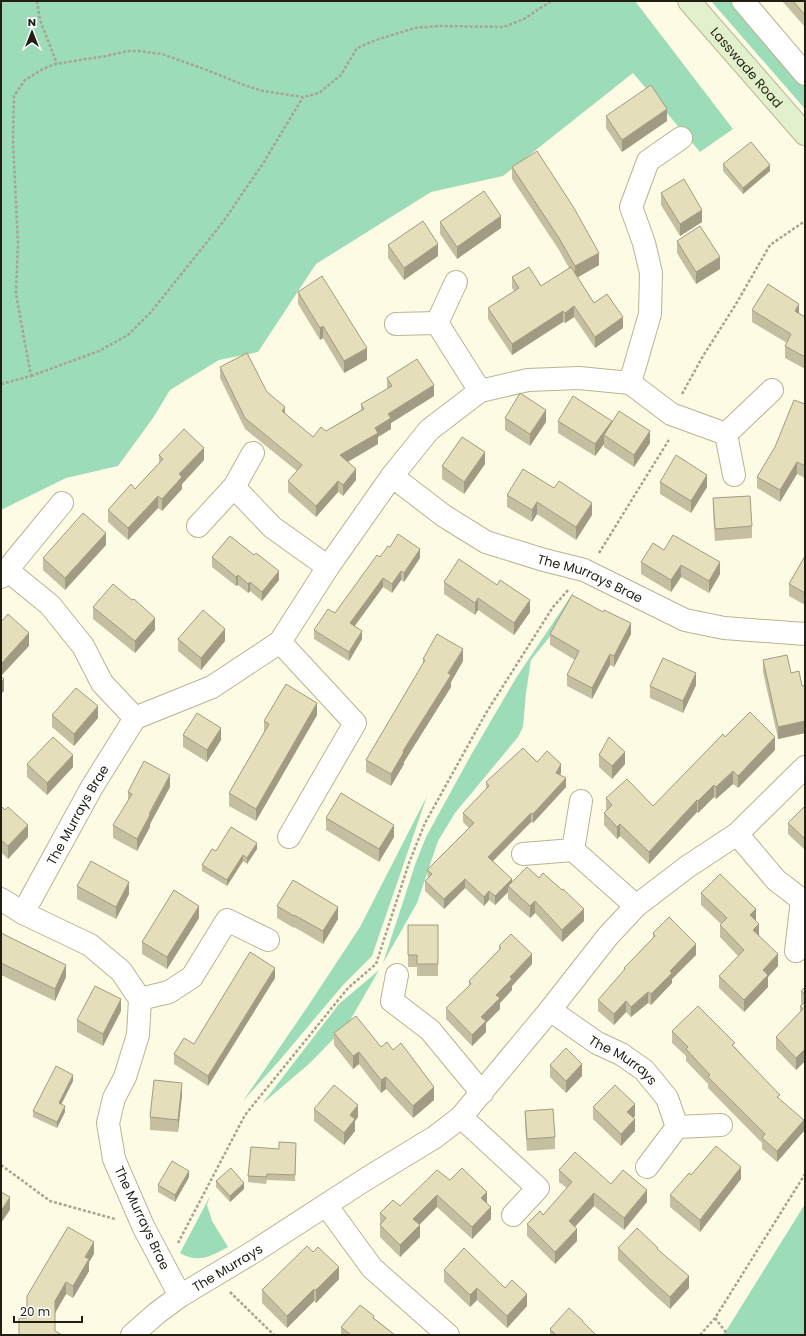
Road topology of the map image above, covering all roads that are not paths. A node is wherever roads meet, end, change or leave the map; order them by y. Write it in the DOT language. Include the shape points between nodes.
graph roads {
  1 [pos="689,1"];
  2 [pos="743,1"];
  3 [pos="805,74"];
  4 [pos="805,134"];
  5 [pos="681,138"];
  6 [pos="456,282"];
  7 [pos="437,323"];
  8 [pos="396,324"];
  9 [pos="630,383"];
  10 [pos="772,390"];
  11 [pos="480,391"];
  12 [pos="726,434"];
  13 [pos="253,453"];
  14 [pos="734,475"];
  15 [pos="392,476"];
  16 [pos="234,487"];
  17 [pos="62,503"];
  18 [pos="198,526"];
  19 [pos="328,567"];
  20 [pos="4,573"];
  21 [pos="805,634"];
  22 [pos="280,642"];
  23 [pos="135,718"];
  24 [pos="805,767"];
  25 [pos="581,801"];
  26 [pos="737,834"];
  27 [pos="289,837"];
  28 [pos="573,850"];
  29 [pos="523,854"];
  30 [pos="1,899"];
  31 [pos="804,900"];
  32 [pos="636,906"];
  33 [pos="24,913"];
  34 [pos="268,940"];
  35 [pos="796,951"];
  36 [pos="397,975"];
  37 [pos="140,999"];
  38 [pos="550,1010"];
  39 [pos="482,1093"];
  40 [pos="461,1117"];
  41 [pos="721,1125"];
  42 [pos="677,1127"];
  43 [pos="647,1167"];
  44 [pos="326,1205"];
  45 [pos="513,1215"];
  46 [pos="180,1296"];
  47 [pos="132,1335"];
  48 [pos="448,1335"];
  1 -- 4 [label="street, Lasswade Road"];
  2 -- 3 [label="street"];
  5 -- 9 [label="street" via="648,161 631,207 651,273 650,314"];
  6 -- 7 [label="street"];
  7 -- 8 [label="street"];
  7 -- 11 [label="street"];
  9 -- 11 [label="street" via="579,378 528,380"];
  9 -- 12 [label="street" via="671,414"];
  10 -- 12 [label="street"];
  11 -- 15 [label="street" via="429,430"];
  12 -- 14 [label="street"];
  13 -- 16 [label="street"];
  15 -- 19 [label="street"];
  15 -- 21 [label="street, The Murrays Brae" via="444,516 486,542 584,570 685,620 724,628"];
  16 -- 18 [label="street"];
  16 -- 19 [label="street" via="272,527"];
  17 -- 20 [label="street"];
  19 -- 22 [label="street"];
  20 -- 23 [label="street" via="50,605 83,646 102,683"];
  22 -- 23 [label="street" via="212,687"];
  22 -- 27 [label="street" via="355,723"];
  23 -- 33 [label="street, The Murrays Brae" via="92,787"];
  24 -- 26 [label="street, The Murrays"];
  25 -- 28 [label="street"];
  26 -- 31 [label="street" via="776,880"];
  26 -- 32 [label="street, The Murrays" via="687,867"];
  28 -- 29 [label="street"];
  28 -- 32 [label="street"];
  30 -- 33 [label="street"];
  31 -- 35 [label="street"];
  32 -- 38 [label="street, The Murrays" via="608,936"];
  33 -- 37 [label="street" via="90,945 121,971"];
  34 -- 37 [label="street" via="227,920 192,977 169,992"];
  36 -- 39 [label="street" via="383,1003 430,1030"];
  37 -- 46 [label="street, The Murrays Brae" via="138,1035 114,1098 108,1123 114,1159 142,1226"];
  38 -- 39 [label="street, The Murrays"];
  38 -- 42 [label="street, The Murrays" via="597,1043 621,1054 644,1070 667,1098"];
  39 -- 40 [label="street, The Murrays"];
  40 -- 44 [label="street, The Murrays" via="435,1137"];
  40 -- 45 [label="street" via="538,1188"];
  41 -- 42 [label="street"];
  42 -- 43 [label="street"];
  44 -- 46 [label="street, The Murrays"];
  44 -- 48 [label="street" via="372,1268"];
  46 -- 47 [label="street, The Murrays"];
}
